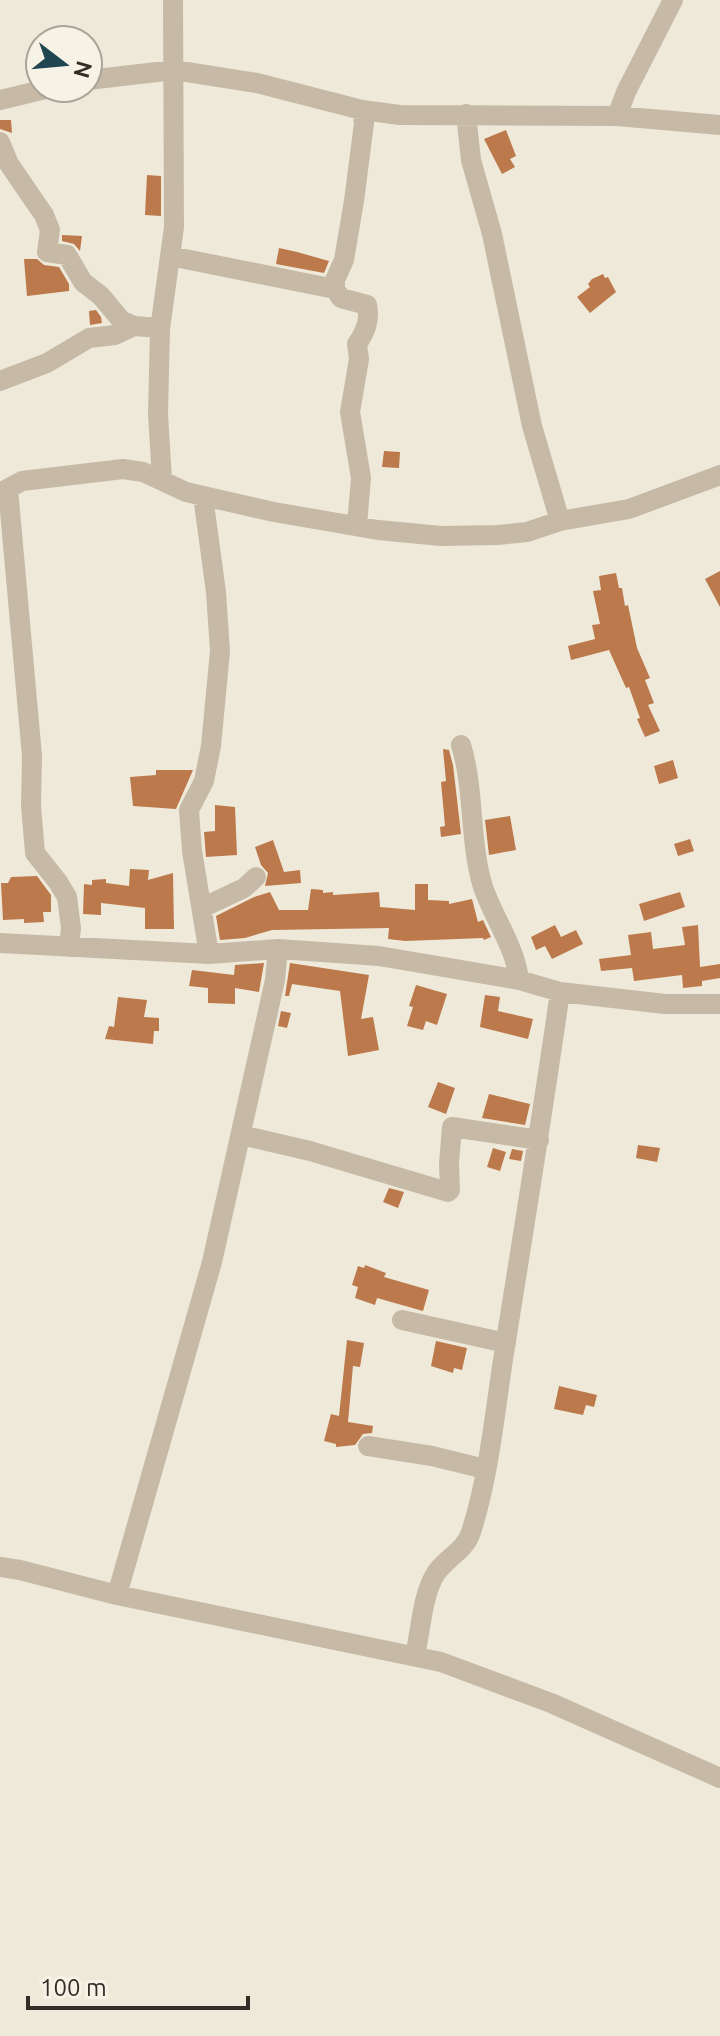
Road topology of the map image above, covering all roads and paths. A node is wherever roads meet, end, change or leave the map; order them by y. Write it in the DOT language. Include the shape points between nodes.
graph roads {
  1 [pos="173,0"];
  2 [pos="673,0"];
  3 [pos="174,70"];
  4 [pos="104,78"];
  5 [pos="24,94"];
  6 [pos="0,100"];
  7 [pos="362,110"];
  8 [pos="466,114"];
  9 [pos="617,116"];
  10 [pos="720,125"];
  11 [pos="0,142"];
  12 [pos="170,256"];
  13 [pos="335,289"];
  14 [pos="134,326"];
  15 [pos="160,328"];
  16 [pos="0,381"];
  17 [pos="720,475"];
  18 [pos="162,480"];
  19 [pos="4,491"];
  20 [pos="203,496"];
  21 [pos="560,521"];
  22 [pos="357,525"];
  23 [pos="461,745"];
  24 [pos="256,877"];
  25 [pos="202,908"];
  26 [pos="0,943"];
  27 [pos="69,947"];
  28 [pos="278,949"];
  29 [pos="209,954"];
  30 [pos="519,980"];
  31 [pos="560,992"];
  32 [pos="720,1004"];
  33 [pos="241,1135"];
  34 [pos="539,1140"];
  35 [pos="402,1320"];
  36 [pos="506,1343"];
  37 [pos="368,1446"];
  38 [pos="485,1469"];
  39 [pos="0,1567"];
  40 [pos="117,1595"];
  41 [pos="415,1655"];
  42 [pos="720,1778"];
  1 -- 3 [label="street"];
  2 -- 9 [label="street"];
  3 -- 4 [label="street"];
  3 -- 7 [label="street" via="257,83"];
  3 -- 12 [label="street"];
  5 -- 6 [label="street"];
  7 -- 8 [label="street"];
  7 -- 13 [label="street" via="354,201"];
  8 -- 9 [label="street"];
  8 -- 21 [label="street" via="471,160 532,426"];
  9 -- 10 [label="street"];
  11 -- 14 [label="street" via="44,215 50,230 47,252 67,255 83,282"];
  12 -- 13 [label="street"];
  12 -- 15 [label="street"];
  13 -- 22 [label="street" via="341,298 367,305 369,316 357,344 350,412 361,478"];
  14 -- 15 [label="street"];
  14 -- 16 [label="street" via="89,338 47,363"];
  15 -- 18 [label="street"];
  17 -- 21 [label="street" via="629,509"];
  18 -- 19 [label="street" via="123,469 22,481"];
  18 -- 20 [label="street"];
  19 -- 27 [label="street" via="32,756 35,853 67,897"];
  20 -- 22 [label="street"];
  20 -- 25 [label="street" via="220,651 207,769 189,810"];
  21 -- 22 [label="street" via="527,532 441,536"];
  23 -- 30 [label="street" via="478,865 517,962"];
  24 -- 25 [label="street"];
  25 -- 29 [label="street"];
  26 -- 27 [label="street"];
  27 -- 29 [label="street"];
  28 -- 29 [label="street"];
  28 -- 30 [label="street" via="379,956"];
  28 -- 33 [label="street"];
  30 -- 31 [label="street"];
  31 -- 32 [label="street" via="665,1004"];
  31 -- 34 [label="street"];
  33 -- 34 [label="street" via="448,1192 452,1127"];
  33 -- 40 [label="street" via="212,1262"];
  34 -- 36 [label="street"];
  35 -- 36 [label="street"];
  36 -- 38 [label="street"];
  37 -- 38 [label="street"];
  38 -- 41 [label="street" via="470,1534 435,1575"];
  39 -- 40 [label="street"];
  40 -- 41 [label="street"];
  41 -- 42 [label="street" via="551,1703"];
}
